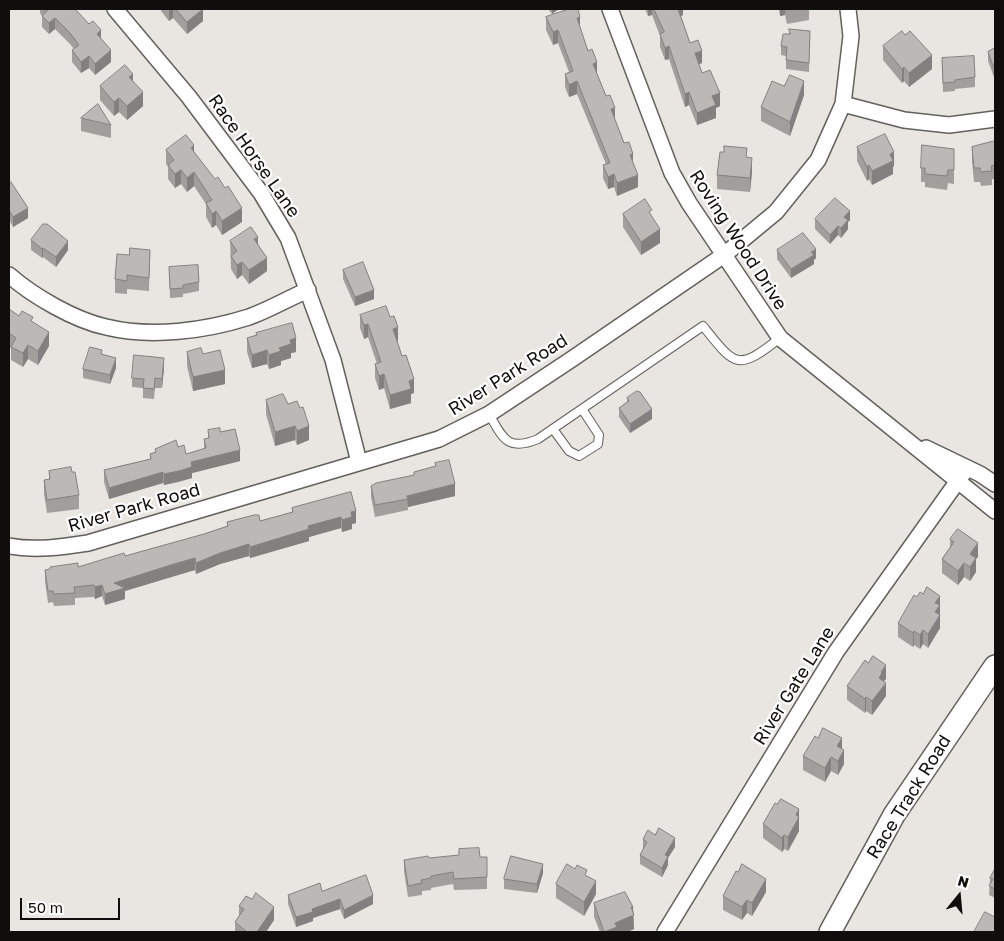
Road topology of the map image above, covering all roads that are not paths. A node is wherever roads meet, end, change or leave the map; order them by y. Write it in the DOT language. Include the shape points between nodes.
graph roads {
  1 [pos="115,9"];
  2 [pos="610,9"];
  3 [pos="848,9"];
  4 [pos="843,104"];
  5 [pos="995,119"];
  6 [pos="724,255"];
  7 [pos="9,275"];
  8 [pos="308,290"];
  9 [pos="780,338"];
  10 [pos="582,409"];
  11 [pos="489,414"];
  12 [pos="553,429"];
  13 [pos="906,439"];
  14 [pos="359,462"];
  15 [pos="967,468"];
  16 [pos="958,482"];
  17 [pos="995,484"];
  18 [pos="995,511"];
  19 [pos="9,546"];
  20 [pos="995,666"];
  21 [pos="665,932"];
  22 [pos="830,932"];
  1 -- 8 [label="street, Race Horse Lane" via="189,96 262,193 288,238"];
  2 -- 6 [label="street, Roving Wood Drive" via="672,173"];
  3 -- 4 [label="street, River Park Road" via="851,36"];
  4 -- 5 [label="street" via="904,120 949,125"];
  4 -- 6 [label="street, River Park Road" via="818,160 776,212"];
  6 -- 9 [label="street, Roving Wood Drive"];
  6 -- 11 [label="street, River Park Road"];
  7 -- 8 [label="street" via="42,299 76,315 105,327 143,332 190,330 249,317"];
  8 -- 14 [label="street, Race Horse Lane" via="333,360"];
  9 -- 10 [label="lane" via="758,355 738,361 727,356 703,326"];
  9 -- 13 [label="street, Roving Wood Drive"];
  10 -- 12 [label="lane"];
  10 -- 12 [label="lane" via="599,435 598,444 579,456 569,451"];
  11 -- 12 [label="lane" via="502,436 517,445 538,439"];
  11 -- 14 [label="street, River Park Road" via="439,439"];
  13 -- 15 [label="street, Roving Wood Drive"];
  13 -- 16 [label="street, Roving Wood Drive"];
  14 -- 19 [label="street, River Park Road" via="88,543 61,547"];
  15 -- 16 [label="street, River Gate Lane"];
  15 -- 17 [label="street, Roving Wood Drive"];
  16 -- 18 [label="street, Roving Wood Drive"];
  16 -- 21 [label="street, River Gate Lane" via="836,652"];
  20 -- 22 [label="street, Race Track Road" via="894,815"];
}
